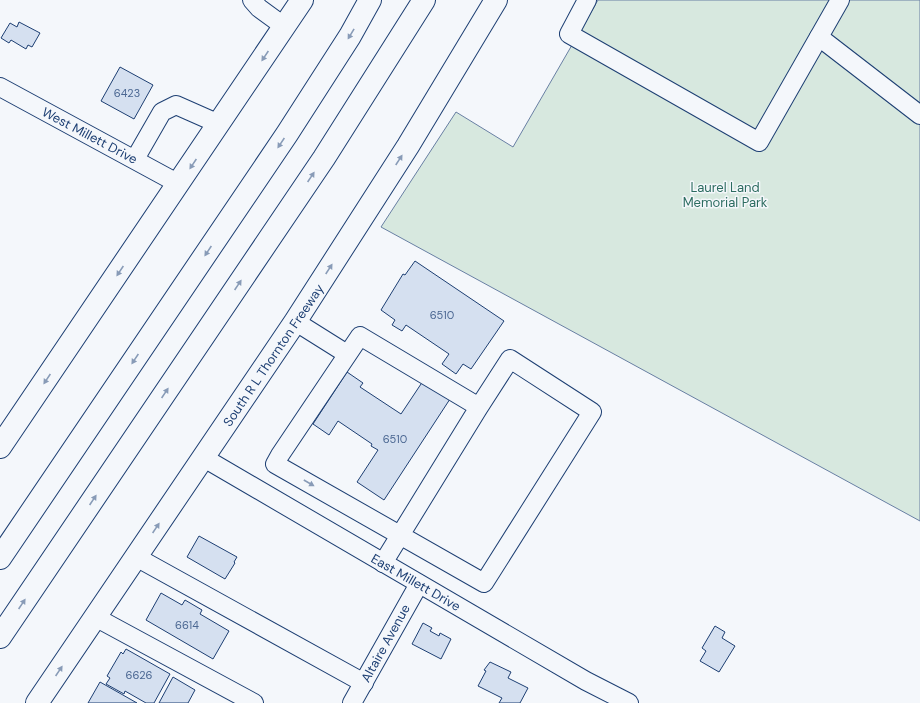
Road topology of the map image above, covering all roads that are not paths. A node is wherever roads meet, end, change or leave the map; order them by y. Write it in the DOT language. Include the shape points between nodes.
graph roads {
  1 [pos="252,0"];
  2 [pos="302,0"];
  3 [pos="370,0"];
  4 [pos="424,0"];
  5 [pos="431,0"];
  6 [pos="496,0"];
  7 [pos="587,0"];
  8 [pos="840,0"];
  9 [pos="411,21"];
  10 [pos="284,27"];
  11 [pos="819,37"];
  12 [pos="0,87"];
  13 [pos="920,115"];
  14 [pos="219,124"];
  15 [pos="135,159"];
  16 [pos="180,184"];
  17 [pos="296,322"];
  18 [pos="348,354"];
  19 [pos="479,407"];
  20 [pos="0,447"];
  21 [pos="204,458"];
  22 [pos="400,535"];
  23 [pos="136,557"];
  24 [pos="0,558"];
  25 [pos="384,563"];
  26 [pos="419,584"];
  27 [pos="96,617"];
  28 [pos="0,637"];
  29 [pos="364,683"];
  30 [pos="37,703"];
  31 [pos="254,703"];
  32 [pos="352,703"];
  33 [pos="629,703"];
  1 -- 10 [label="street"];
  2 -- 10 [label="main road"];
  3 -- 24 [label="main road, one-way" via="287,134"];
  4 -- 9 [label="main road"];
  5 -- 9 [label="main road"];
  17 -- 6 [label="main road, South R L Thornton Freeway, one-way" via="408,146"];
  7 -- 11 [label="street" via="569,34 759,142"];
  8 -- 11 [label="street"];
  28 -- 9 [label="main road, one-way" via="319,165"];
  10 -- 14 [label="main road, one-way"];
  11 -- 13 [label="street"];
  12 -- 15 [label="street, West Millett Drive"];
  14 -- 15 [label="street" via="176,105 162,112"];
  14 -- 16 [label="main road, one-way"];
  15 -- 16 [label="street, West Millett Drive"];
  16 -- 20 [label="main road, one-way"];
  17 -- 18 [label="street"];
  17 -- 21 [label="main road, South R L Thornton Freeway"];
  18 -- 19 [label="street" via="360,336"];
  18 -- 22 [label="street, one-way" via="275,464"];
  19 -- 22 [label="street"];
  19 -- 22 [label="street" via="510,359 592,412 484,583"];
  23 -- 21 [label="main road, South R L Thornton Freeway, one-way"];
  21 -- 25 [label="street, East Millett Drive"];
  22 -- 25 [label="street"];
  23 -- 27 [label="main road, South R L Thornton Freeway"];
  23 -- 29 [label="street"];
  25 -- 26 [label="street, East Millett Drive"];
  26 -- 29 [label="street, Altaire Avenue"];
  26 -- 33 [label="street, East Millett Drive" via="586,681"];
  30 -- 27 [label="main road, South R L Thornton Freeway, one-way"];
  27 -- 31 [label="street"];
  29 -- 32 [label="street, Altaire Avenue"];
}
